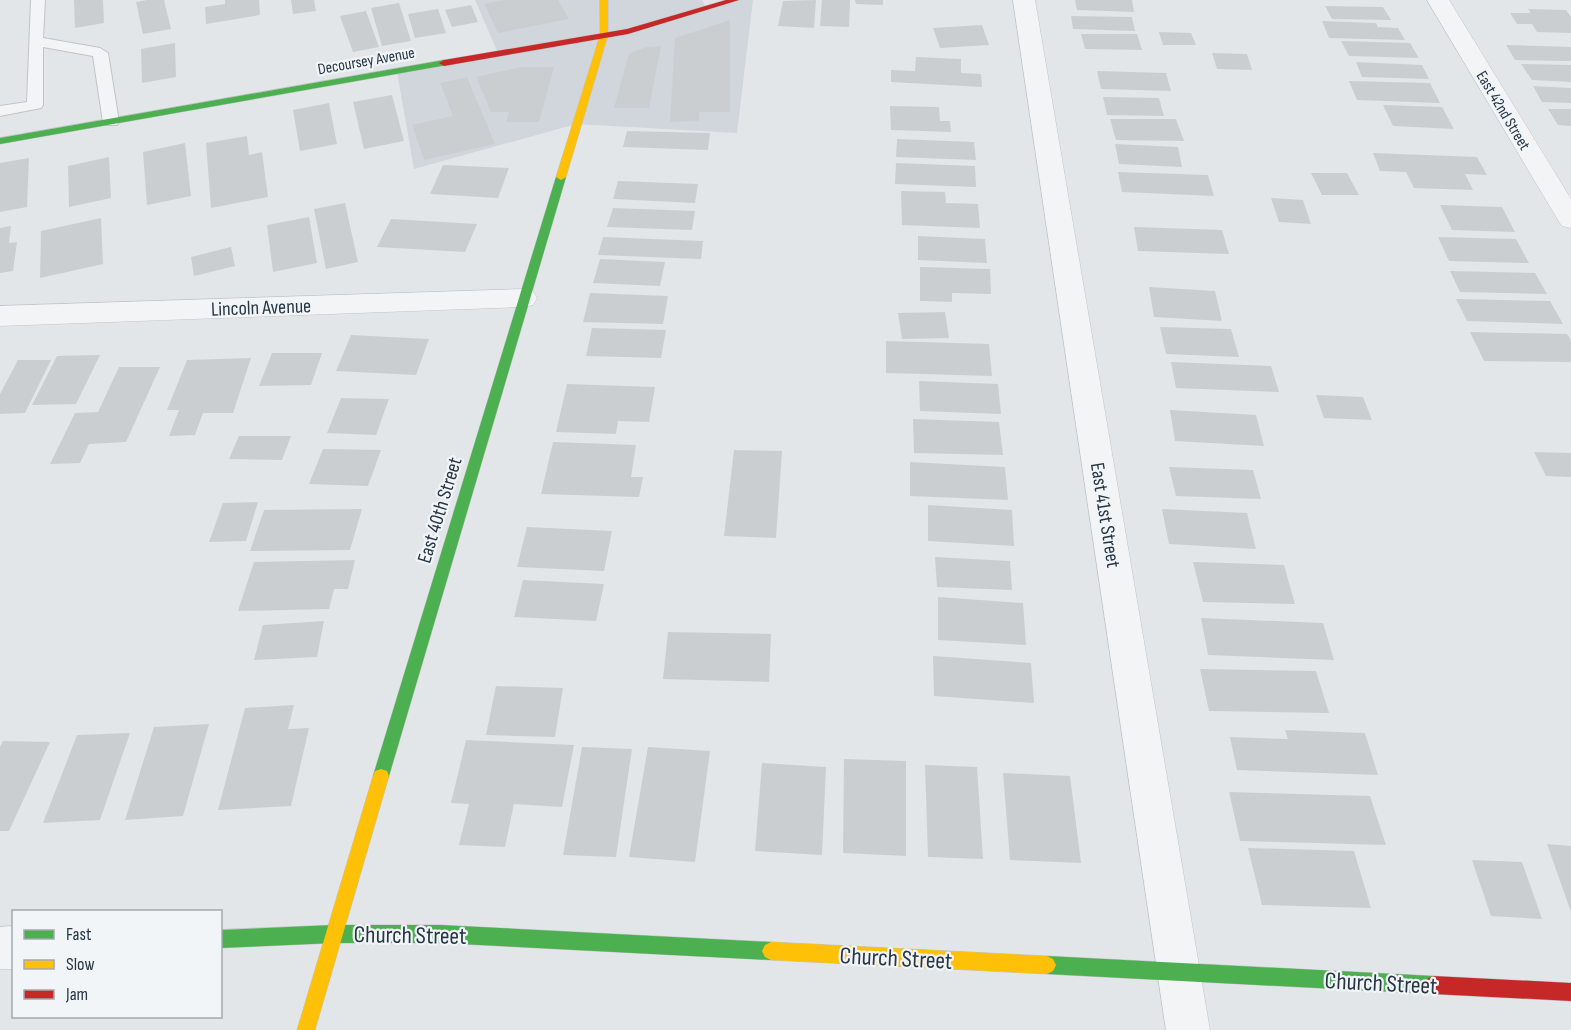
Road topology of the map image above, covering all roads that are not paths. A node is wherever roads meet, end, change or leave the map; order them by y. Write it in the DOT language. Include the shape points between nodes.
graph roads {
  1 [pos="38,0"];
  2 [pos="604,0"];
  3 [pos="735,0"];
  4 [pos="1024,0"];
  5 [pos="1438,0"];
  6 [pos="604,35"];
  7 [pos="35,40"];
  8 [pos="0,111"];
  9 [pos="111,122"];
  10 [pos="0,141"];
  11 [pos="1571,220"];
  12 [pos="522,298"];
  13 [pos="0,315"];
  14 [pos="334,934"];
  15 [pos="222,939"];
  16 [pos="1179,973"];
  17 [pos="1571,992"];
  18 [pos="306,1030"];
  19 [pos="1188,1030"];
  1 -- 7 [label="lane"];
  2 -- 6 [label="street, East 40th Street"];
  3 -- 6 [label="street, Decoursey Avenue" via="650,26"];
  4 -- 16 [label="street, East 41st Street"];
  5 -- 11 [label="street, East 42nd Street"];
  6 -- 9 [label="street, Decoursey Avenue"];
  6 -- 12 [label="street, East 40th Street"];
  7 -- 8 [label="lane" via="35,105"];
  7 -- 9 [label="lane" via="100,52"];
  9 -- 10 [label="street, Decoursey Avenue"];
  12 -- 13 [label="street, Lincoln Avenue"];
  12 -- 14 [label="street, East 40th Street"];
  14 -- 15 [label="street, Church Street"];
  14 -- 16 [label="street, Church Street" via="440,934"];
  14 -- 18 [label="street, East 40th Street"];
  16 -- 17 [label="street, Church Street"];
  16 -- 19 [label="street, East 41st Street"];
}
